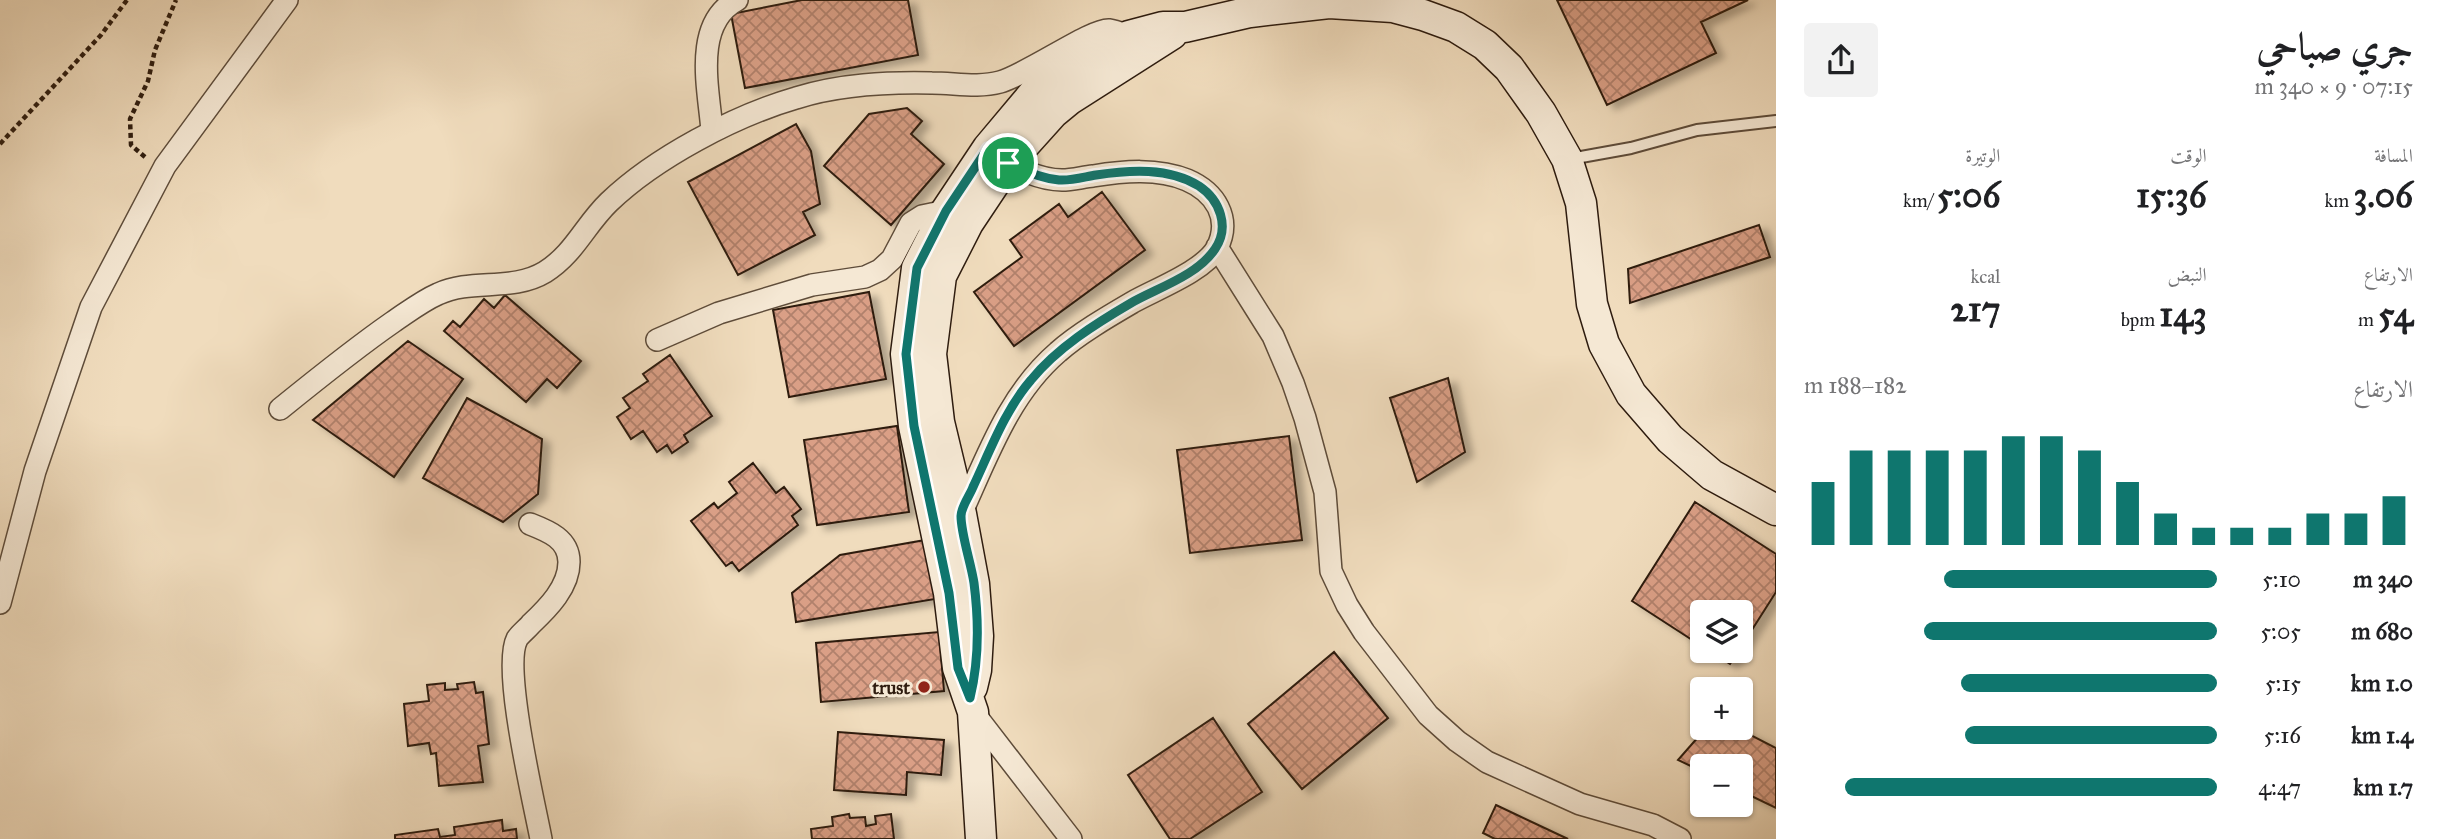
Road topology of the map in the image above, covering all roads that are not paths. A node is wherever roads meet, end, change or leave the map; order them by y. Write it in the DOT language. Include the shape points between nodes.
graph roads {
  1 [pos="287,0"];
  2 [pos="737,0"];
  3 [pos="1185,27"];
  4 [pos="1129,36"];
  5 [pos="1776,121"];
  6 [pos="712,131"];
  7 [pos="998,155"];
  8 [pos="1567,159"];
  9 [pos="946,211"];
  10 [pos="1217,247"];
  11 [pos="657,340"];
  12 [pos="280,409"];
  13 [pos="1776,510"];
  14 [pos="961,514"];
  15 [pos="530,524"];
  16 [pos="0,603"];
  17 [pos="972,705"];
  18 [pos="1631,829"];
  19 [pos="541,839"];
  20 [pos="981,839"];
  21 [pos="1071,839"];
  22 [pos="1680,839"];
  1 -- 16 [label="street" via="165,166 91,307 35,471"];
  2 -- 6 [label="street" via="716,18 710,32 707,59"];
  3 -- 4 [label="street"];
  3 -- 7 [label="street" via="1070,99"];
  3 -- 8 [label="street" via="1250,12 1329,3 1393,7 1423,15 1456,27 1485,45 1509,68"];
  4 -- 6 [label="street" via="1107,29 999,82 820,90"];
  4 -- 7 [label="street" via="1052,77 1020,108"];
  5 -- 8 [label="lane" via="1697,130"];
  6 -- 12 [label="street" via="643,174 606,204 567,256 546,271 511,283 463,286 439,293"];
  7 -- 9 [label="street"];
  7 -- 10 [label="street" via="1033,174 1062,180 1119,172 1186,179 1217,201 1223,224"];
  7 -- 14 [label="street" via="941,276 931,354 939,422"];
  8 -- 13 [label="street" via="1581,203 1592,304 1604,344 1631,394 1670,439 1712,475"];
  9 -- 11 [label="street" via="911,223 892,259 865,277 812,285 732,309"];
  9 -- 17 [label="street" via="917,268 906,354 914,426 949,593 958,668"];
  10 -- 14 [label="street" via="1192,270 1059,351 1030,380 996,438"];
  10 -- 18 [label="street" via="1273,336 1293,383 1325,492 1331,571 1364,632 1428,715 1457,741 1488,762"];
  14 -- 17 [label="street" via="978,636"];
  15 -- 19 [label="street" via="558,537 569,560 558,595 517,638 512,664"];
  17 -- 20 [label="street"];
  17 -- 21 [label="street"];
  18 -- 22 [label="street" via="1653,825"];
}
